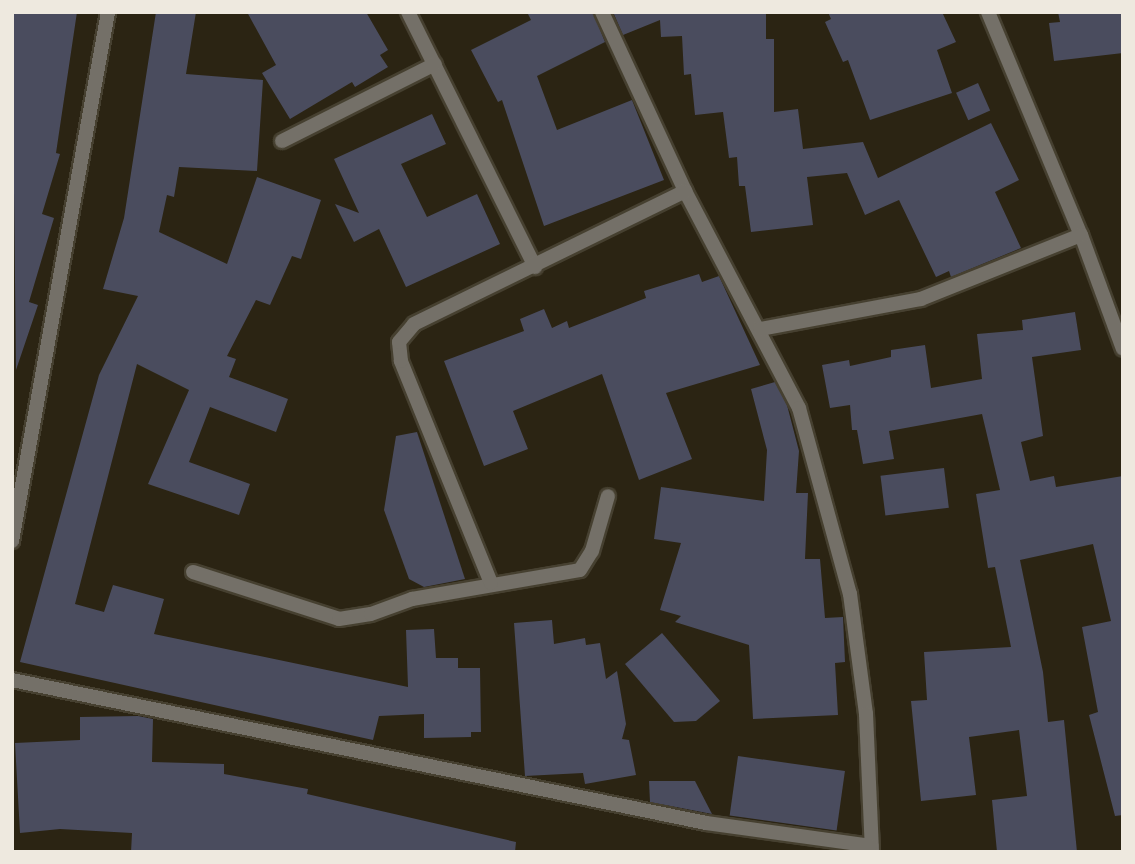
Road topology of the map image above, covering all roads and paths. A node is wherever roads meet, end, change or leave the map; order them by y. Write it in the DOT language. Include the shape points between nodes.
graph roads {
  1 [pos="108,12"];
  2 [pos="408,12"];
  3 [pos="602,12"];
  4 [pos="988,12"];
  5 [pos="435,64"];
  6 [pos="282,141"];
  7 [pos="685,191"];
  8 [pos="1081,235"];
  9 [pos="536,267"];
  10 [pos="760,329"];
  11 [pos="1123,349"];
  12 [pos="608,496"];
  13 [pos="12,541"];
  14 [pos="193,572"];
  15 [pos="491,583"];
  16 [pos="12,680"];
  17 [pos="872,849"];
  1 -- 13 [label="street"];
  2 -- 5 [label="street"];
  3 -- 7 [label="street"];
  4 -- 8 [label="street"];
  5 -- 6 [label="street"];
  5 -- 9 [label="street"];
  7 -- 9 [label="street"];
  7 -- 10 [label="street"];
  8 -- 10 [label="street" via="920,299"];
  8 -- 11 [label="street"];
  9 -- 15 [label="street" via="414,324 399,342 401,361"];
  10 -- 17 [label="street" via="799,408 849,594 866,714"];
  12 -- 15 [label="street" via="592,551 580,570"];
  14 -- 15 [label="street" via="339,619"];
  16 -- 17 [label="street" via="706,824"];
}
